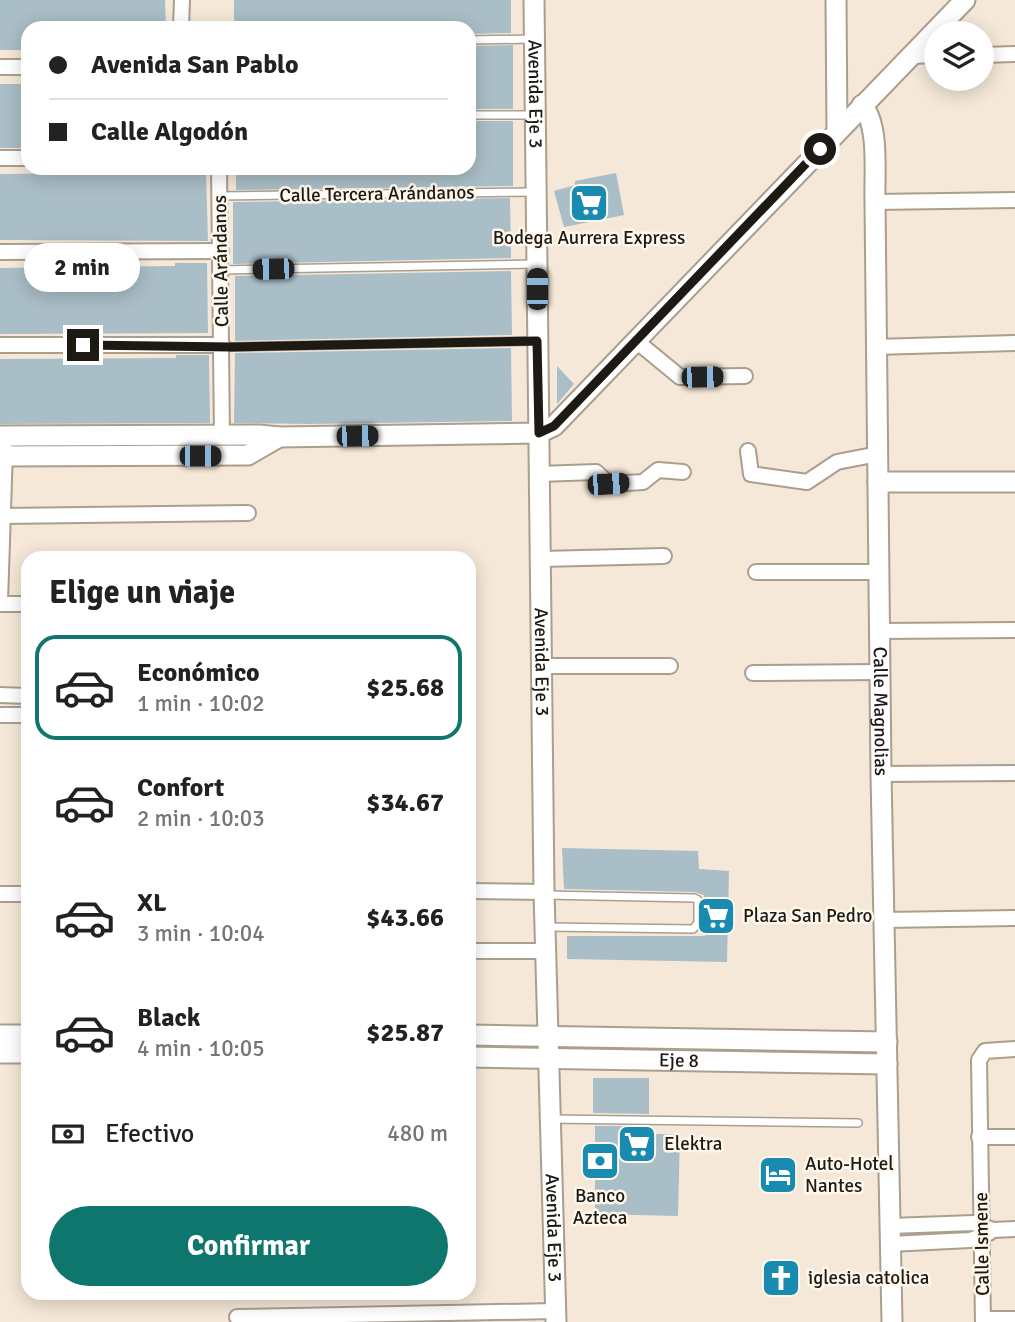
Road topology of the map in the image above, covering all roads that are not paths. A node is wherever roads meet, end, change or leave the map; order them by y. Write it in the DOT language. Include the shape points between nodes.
graph roads {
  1 [pos="182,0"];
  2 [pos="534,0"];
  3 [pos="836,0"];
  4 [pos="965,0"];
  5 [pos="181,21"];
  6 [pos="535,39"];
  7 [pos="476,40"];
  8 [pos="1015,54"];
  9 [pos="911,55"];
  10 [pos="924,55"];
  11 [pos="994,55"];
  12 [pos="0,67"];
  13 [pos="21,67"];
  14 [pos="862,105"];
  15 [pos="476,115"];
  16 [pos="535,115"];
  17 [pos="837,131"];
  18 [pos="0,158"];
  19 [pos="21,158"];
  20 [pos="219,175"];
  21 [pos="534,192"];
  22 [pos="219,196"];
  23 [pos="1015,200"];
  24 [pos="875,202"];
  25 [pos="0,251"];
  26 [pos="220,251"];
  27 [pos="537,264"];
  28 [pos="221,270"];
  29 [pos="537,341"];
  30 [pos="635,341"];
  31 [pos="1015,343"];
  32 [pos="0,345"];
  33 [pos="222,345"];
  34 [pos="875,347"];
  35 [pos="744,376"];
  36 [pos="539,433"];
  37 [pos="222,437"];
  38 [pos="279,437"];
  39 [pos="2,446"];
  40 [pos="748,451"];
  41 [pos="878,454"];
  42 [pos="682,472"];
  43 [pos="539,474"];
  44 [pos="878,482"];
  45 [pos="1015,482"];
  46 [pos="248,513"];
  47 [pos="1,516"];
  48 [pos="664,556"];
  49 [pos="541,559"];
  50 [pos="756,572"];
  51 [pos="879,572"];
  52 [pos="0,603"];
  53 [pos="21,604"];
  54 [pos="1015,630"];
  55 [pos="879,631"];
  56 [pos="543,666"];
  57 [pos="670,666"];
  58 [pos="879,672"];
  59 [pos="753,673"];
  60 [pos="0,695"];
  61 [pos="21,696"];
  62 [pos="0,715"];
  63 [pos="21,715"];
  64 [pos="1015,773"];
  65 [pos="881,774"];
  66 [pos="476,891"];
  67 [pos="544,893"];
  68 [pos="0,894"];
  69 [pos="21,894"];
  70 [pos="1015,918"];
  71 [pos="884,920"];
  72 [pos="545,927"];
  73 [pos="476,951"];
  74 [pos="545,951"];
  75 [pos="0,1035"];
  76 [pos="21,1035"];
  77 [pos="476,1035"];
  78 [pos="548,1037"];
  79 [pos="887,1042"];
  80 [pos="1015,1049"];
  81 [pos="0,1053"];
  82 [pos="21,1054"];
  83 [pos="476,1057"];
  84 [pos="549,1058"];
  85 [pos="887,1064"];
  86 [pos="550,1119"];
  87 [pos="858,1123"];
  88 [pos="979,1137"];
  89 [pos="1015,1137"];
  90 [pos="1015,1229"];
  91 [pos="985,1230"];
  92 [pos="890,1235"];
  93 [pos="237,1317"];
  94 [pos="556,1317"];
  95 [pos="1015,1320"];
  96 [pos="983,1321"];
  97 [pos="892,1322"];
  1 -- 5 [label="street"];
  2 -- 6 [label="main road, Avenida Eje 3"];
  3 -- 17 [label="main road"];
  4 -- 9 [label="main road"];
  6 -- 7 [label="lane"];
  6 -- 16 [label="main road, Avenida Eje 3"];
  8 -- 11 [label="street"];
  9 -- 10 [label="street"];
  9 -- 14 [label="main road"];
  12 -- 13 [label="street"];
  14 -- 17 [label="main road"];
  14 -- 24 [label="main road, Calle Magnolias" via="873,127"];
  15 -- 16 [label="lane"];
  16 -- 21 [label="main road, Avenida Eje 3"];
  17 -- 30 [label="main road"];
  18 -- 19 [label="street"];
  20 -- 22 [label="street, Calle Arándanos"];
  21 -- 22 [label="lane, Calle Tercera Arándanos"];
  21 -- 27 [label="main road, Avenida Eje 3"];
  22 -- 26 [label="street, Calle Arándanos"];
  23 -- 24 [label="street"];
  24 -- 34 [label="main road, Calle Magnolias"];
  25 -- 26 [label="street"];
  26 -- 28 [label="street, Calle Arándanos"];
  27 -- 28 [label="lane"];
  27 -- 29 [label="main road, Avenida Eje 3"];
  28 -- 33 [label="street, Calle Arándanos"];
  29 -- 33 [label="lane"];
  29 -- 36 [label="main road, Avenida Eje 3"];
  30 -- 35 [label="street" via="680,377"];
  30 -- 36 [label="main road" via="554,426"];
  31 -- 34 [label="street"];
  32 -- 33 [label="street"];
  33 -- 37 [label="street, Calle Arándanos"];
  34 -- 41 [label="main road, Calle Magnolias"];
  36 -- 38 [label="main road"];
  36 -- 43 [label="main road, Avenida Eje 3"];
  37 -- 38 [label="main road"];
  37 -- 39 [label="main road"];
  38 -- 39 [label="main road" via="248,456"];
  39 -- 47 [label="street"];
  40 -- 41 [label="street" via="751,474 807,482 837,462"];
  41 -- 44 [label="main road, Calle Magnolias"];
  42 -- 43 [label="street" via="658,470 643,481 608,484 596,472"];
  43 -- 49 [label="main road, Avenida Eje 3"];
  44 -- 45 [label="main road"];
  44 -- 51 [label="main road, Calle Magnolias"];
  46 -- 47 [label="street"];
  47 -- 52 [label="street"];
  48 -- 49 [label="street"];
  49 -- 56 [label="main road, Avenida Eje 3"];
  50 -- 51 [label="street"];
  51 -- 55 [label="main road, Calle Magnolias"];
  52 -- 53 [label="street"];
  54 -- 55 [label="street"];
  55 -- 58 [label="main road, Calle Magnolias"];
  56 -- 57 [label="street"];
  56 -- 67 [label="main road, Avenida Eje 3"];
  58 -- 59 [label="street"];
  58 -- 65 [label="main road, Calle Magnolias"];
  60 -- 61 [label="street"];
  62 -- 63 [label="street"];
  64 -- 65 [label="street"];
  65 -- 71 [label="main road, Calle Magnolias"];
  66 -- 67 [label="street"];
  67 -- 72 [label="main road, Avenida Eje 3"];
  67 -- 72 [label="lane" via="694,898 700,904 698,925 693,929"];
  68 -- 69 [label="street"];
  70 -- 71 [label="street"];
  71 -- 79 [label="main road, Calle Magnolias"];
  72 -- 74 [label="main road, Avenida Eje 3"];
  73 -- 74 [label="street"];
  74 -- 78 [label="main road, Avenida Eje 3"];
  75 -- 76 [label="main road"];
  77 -- 78 [label="main road, Eje 8"];
  78 -- 79 [label="main road, Eje 8"];
  78 -- 84 [label="main road, Avenida Eje 3"];
  79 -- 85 [label="main road, Calle Magnolias"];
  80 -- 88 [label="street, Calle Ismene" via="988,1050 980,1056"];
  81 -- 82 [label="main road"];
  83 -- 84 [label="main road, Eje 8"];
  84 -- 85 [label="main road, Eje 8"];
  84 -- 86 [label="main road, Avenida Eje 3"];
  85 -- 92 [label="main road, Calle Magnolias"];
  86 -- 87 [label="lane"];
  86 -- 94 [label="main road, Avenida Eje 3"];
  88 -- 89 [label="street"];
  88 -- 91 [label="street, Calle Ismene"];
  90 -- 91 [label="street"];
  91 -- 92 [label="street"];
  91 -- 96 [label="street, Calle Ismene"];
  92 -- 97 [label="main road, Calle Magnolias"];
  93 -- 94 [label="street"];
  95 -- 96 [label="street, Calle Ismene"];
}
